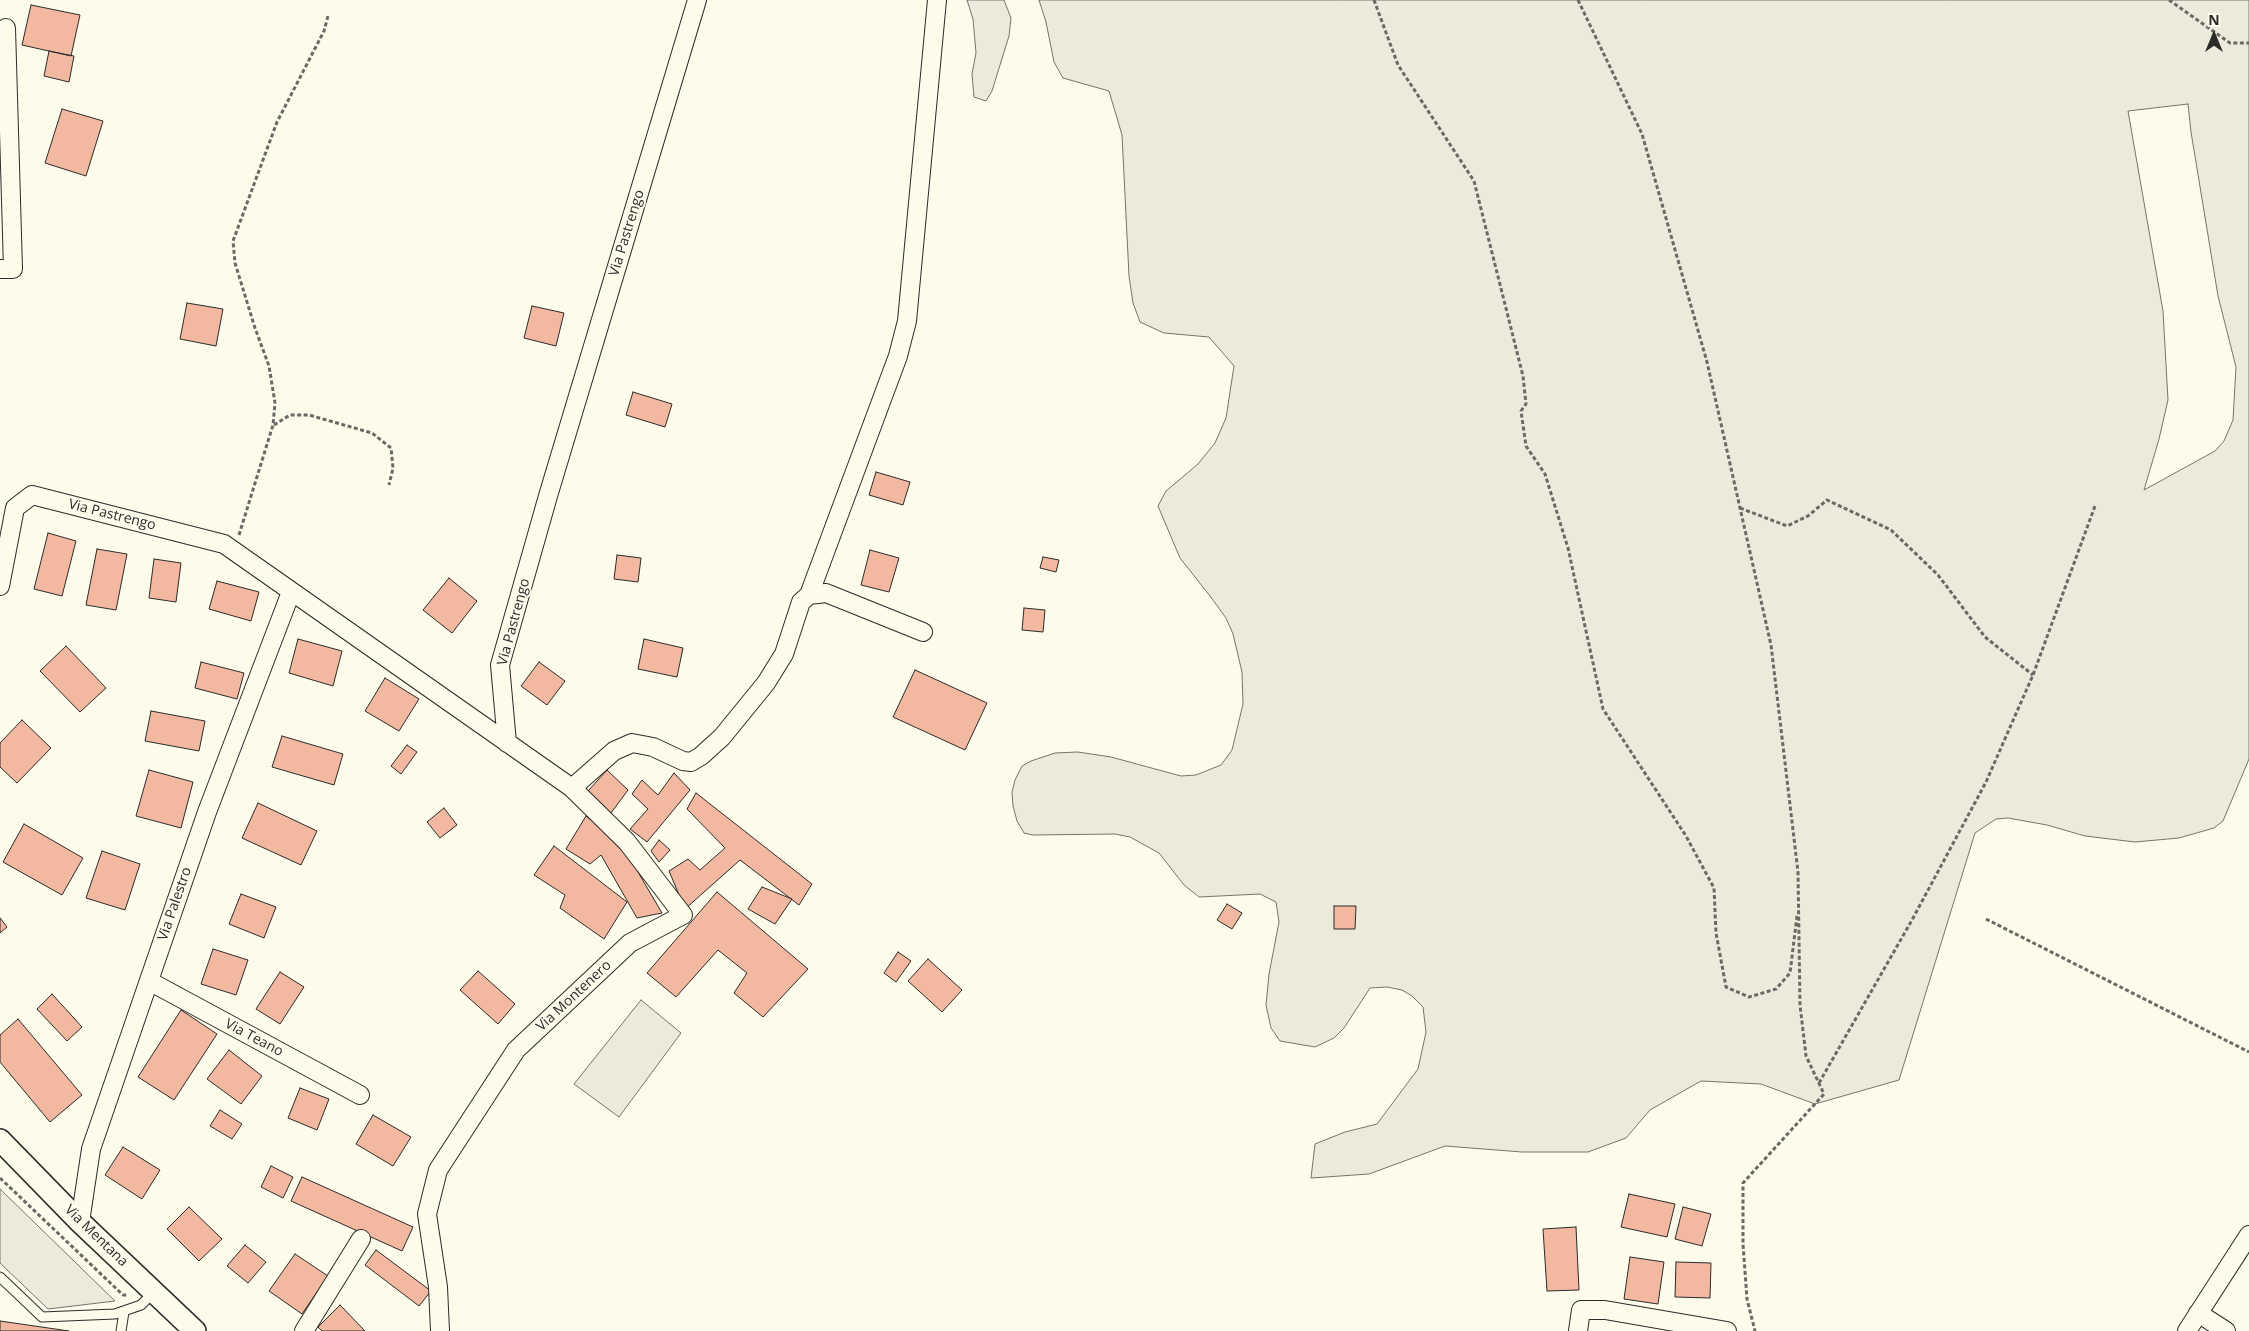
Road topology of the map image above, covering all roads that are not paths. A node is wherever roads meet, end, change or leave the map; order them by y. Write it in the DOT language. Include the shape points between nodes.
graph roads {
  1 [pos="697,0"];
  2 [pos="937,0"];
  3 [pos="6,28"];
  4 [pos="0,270"];
  5 [pos="0,586"];
  6 [pos="291,592"];
  7 [pos="809,595"];
  8 [pos="923,632"];
  9 [pos="507,743"];
  10 [pos="572,788"];
  11 [pos="149,981"];
  12 [pos="360,1095"];
  13 [pos="0,1140"];
  14 [pos="80,1222"];
  15 [pos="2249,1235"];
  16 [pos="361,1239"];
  17 [pos="0,1277"];
  18 [pos="154,1292"];
  19 [pos="124,1312"];
  20 [pos="2198,1313"];
  21 [pos="121,1331"];
  22 [pos="195,1331"];
  23 [pos="304,1331"];
  24 [pos="440,1331"];
  25 [pos="1578,1331"];
  26 [pos="1727,1331"];
  27 [pos="2187,1331"];
  28 [pos="2226,1331"];
  1 -- 9 [label="street, Via Pastrengo" via="500,665"];
  2 -- 7 [label="street" via="907,321 898,356"];
  3 -- 4 [label="street" via="13,269"];
  5 -- 6 [label="street, Via Pastrengo" via="15,508 32,494 224,544"];
  6 -- 9 [label="street, Via Pastrengo"];
  6 -- 11 [label="street, Via Palestro" via="207,812"];
  7 -- 8 [label="street" via="826,593"];
  7 -- 10 [label="street" via="801,602 784,654 766,684 702,756 691,762 683,761 653,746 632,743 614,751"];
  9 -- 10 [label="street, Via Montenero"];
  10 -- 24 [label="street, Via Montenero" via="627,842 683,915 630,943 516,1050 438,1170 427,1214 438,1287"];
  11 -- 12 [label="street, Via Teano"];
  11 -- 14 [label="street, Via Palestro" via="92,1148"];
  13 -- 14 [label="street, Via Mentana"];
  14 -- 18 [label="street, Via Mentana"];
  15 -- 20 [label="street"];
  16 -- 23 [label="street"];
  17 -- 19 [label="lane" via="42,1317"];
  18 -- 19 [label="lane" via="141,1305"];
  18 -- 22 [label="street, Via Mentana"];
  19 -- 21 [label="lane"];
  20 -- 27 [label="street"];
  20 -- 28 [label="street"];
  25 -- 26 [label="street" via="1581,1310 1605,1310"];
}
